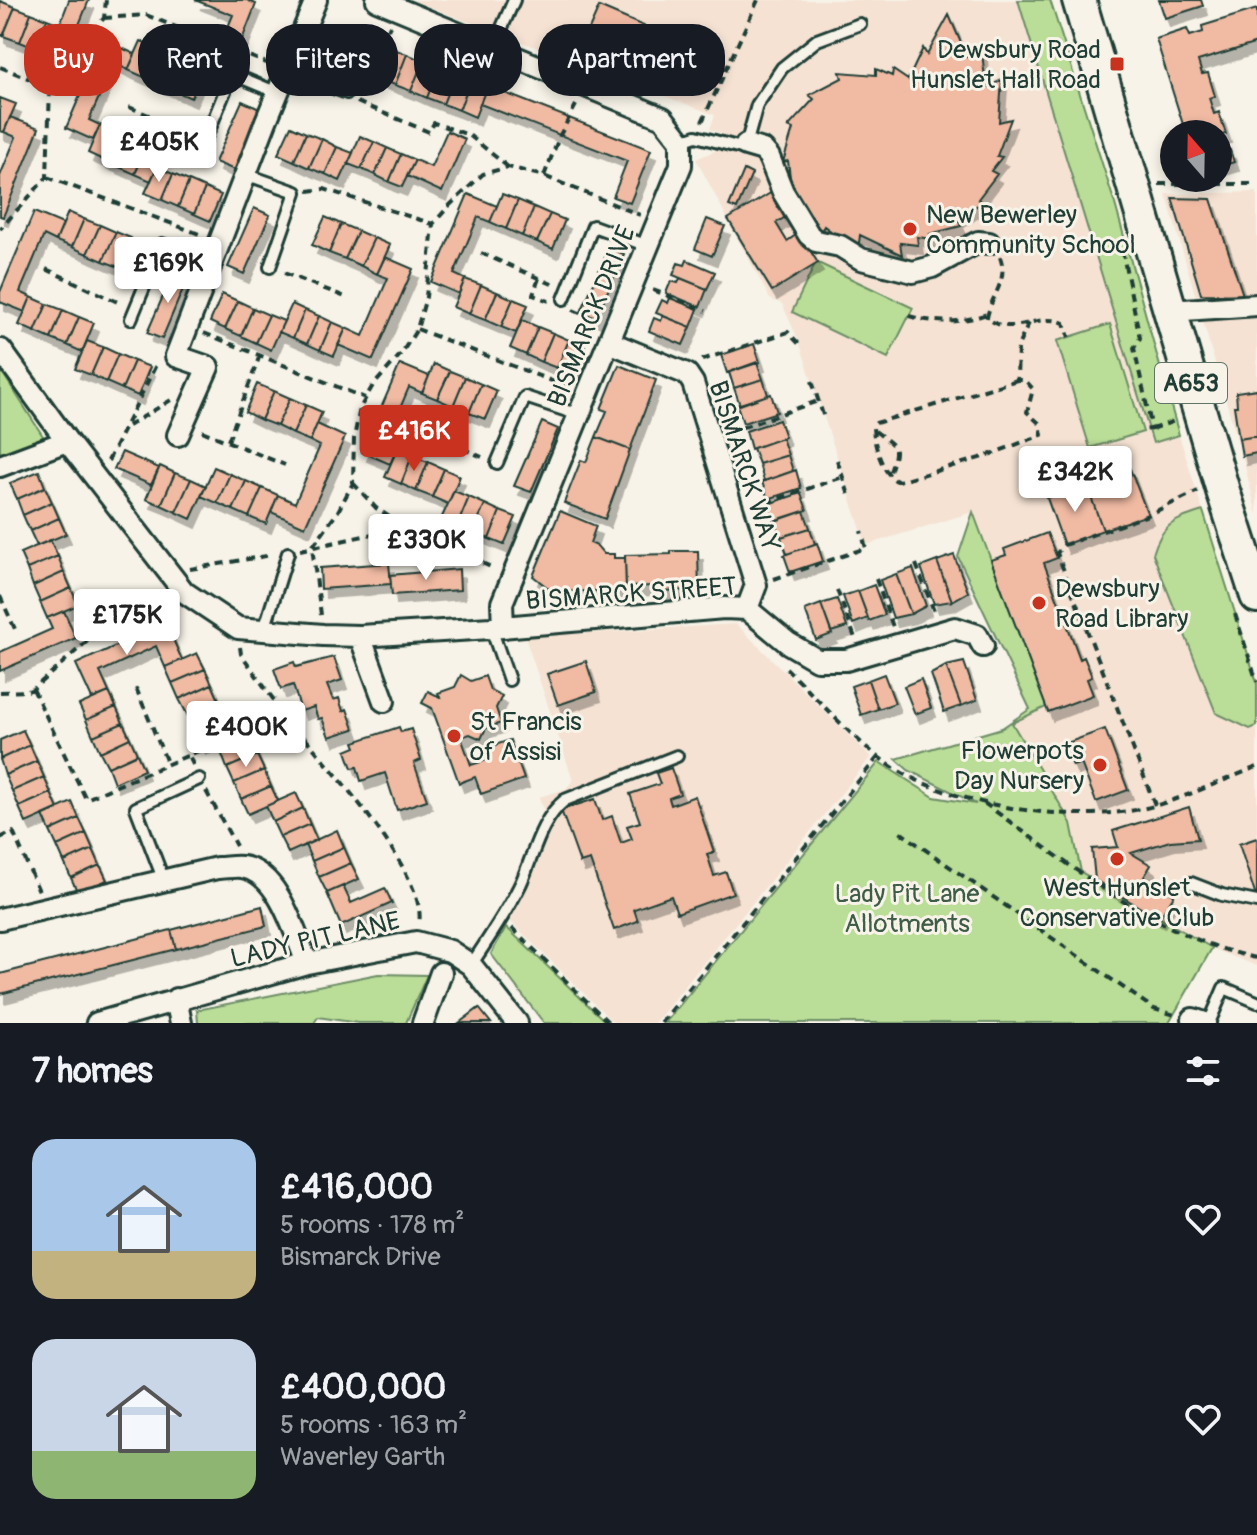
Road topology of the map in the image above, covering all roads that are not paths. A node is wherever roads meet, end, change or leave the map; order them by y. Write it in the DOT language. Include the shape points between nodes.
graph roads {
  1 [pos="316,0"];
  2 [pos="514,0"];
  3 [pos="1079,0"];
  4 [pos="387,4"];
  5 [pos="306,24"];
  6 [pos="435,24"];
  7 [pos="504,24"];
  8 [pos="860,24"];
  9 [pos="522,60"];
  10 [pos="266,88"];
  11 [pos="277,96"];
  12 [pos="688,138"];
  13 [pos="746,145"];
  14 [pos="201,150"];
  15 [pos="245,174"];
  16 [pos="989,243"];
  17 [pos="648,246"];
  18 [pos="211,262"];
  19 [pos="270,267"];
  20 [pos="566,295"];
  21 [pos="1257,305"];
  22 [pos="1170,311"];
  23 [pos="133,314"];
  24 [pos="609,342"];
  25 [pos="1,350"];
  26 [pos="579,415"];
  27 [pos="181,429"];
  28 [pos="67,441"];
  29 [pos="497,463"];
  30 [pos="0,466"];
  31 [pos="1247,531"];
  32 [pos="288,553"];
  33 [pos="1257,596"];
  34 [pos="747,609"];
  35 [pos="497,628"];
  36 [pos="264,630"];
  37 [pos="360,636"];
  38 [pos="983,646"];
  39 [pos="509,680"];
  40 [pos="384,701"];
  41 [pos="677,756"];
  42 [pos="199,779"];
  43 [pos="164,881"];
  44 [pos="1191,883"];
  45 [pos="1257,902"];
  46 [pos="0,919"];
  47 [pos="307,963"];
  48 [pos="471,965"];
  49 [pos="441,973"];
  50 [pos="176,999"];
  51 [pos="1257,1002"];
  52 [pos="1202,1022"];
  53 [pos="97,1023"];
  54 [pos="181,1023"];
  55 [pos="423,1023"];
  56 [pos="517,1023"];
  1 -- 5 [label="street"];
  2 -- 7 [label="lane"];
  3 -- 22 [label="main road, A653"];
  4 -- 6 [label="street"];
  8 -- 13 [label="lane" via="817,40 782,68 757,105"];
  9 -- 12 [label="street" via="663,118"];
  10 -- 14 [label="lane" via="232,74"];
  11 -- 15 [label="street"];
  12 -- 13 [label="lane" via="745,149"];
  12 -- 17 [label="street, BISMARCK DRIVE"];
  13 -- 16 [label="street" via="769,157 783,192 816,241 913,272 978,242"];
  15 -- 18 [label="street"];
  15 -- 19 [label="lane" via="296,192"];
  17 -- 20 [label="lane" via="593,226"];
  17 -- 24 [label="street, BISMARCK DRIVE"];
  18 -- 23 [label="lane" via="162,244"];
  18 -- 27 [label="street" via="176,356 208,367"];
  21 -- 22 [label="street"];
  22 -- 31 [label="main road, A653"];
  24 -- 26 [label="street, BISMARCK DRIVE"];
  24 -- 34 [label="street, BISMARCK WAY" via="687,374 693,383 756,585"];
  25 -- 28 [label="street"];
  26 -- 29 [label="lane" via="525,397"];
  26 -- 35 [label="street, BISMARCK DRIVE" via="502,603"];
  28 -- 30 [label="street"];
  28 -- 36 [label="street, BISMARCK STREET" via="181,588 238,628"];
  31 -- 33 [label="main road, A653"];
  32 -- 36 [label="lane"];
  34 -- 35 [label="street, BISMARCK STREET"];
  34 -- 38 [label="street, BISMARCK STREET" via="817,660 846,660 955,628 977,635"];
  35 -- 37 [label="street, BISMARCK STREET"];
  35 -- 39 [label="lane"];
  36 -- 37 [label="street, BISMARCK STREET"];
  37 -- 40 [label="street"];
  41 -- 48 [label="lane" via="565,800 551,811 502,918"];
  42 -- 43 [label="lane" via="136,808"];
  43 -- 46 [label="street"];
  43 -- 47 [label="street" via="217,868 243,867 262,875 276,891"];
  44 -- 45 [label="lane"];
  47 -- 48 [label="street, LADY PIT LANE" via="416,942 450,951"];
  47 -- 50 [label="street, LADY PIT LANE"];
  48 -- 56 [label="street, LADY PIT LANE"];
  49 -- 55 [label="street"];
  50 -- 53 [label="street, LADY PIT LANE"];
  50 -- 54 [label="street"];
  51 -- 52 [label="lane" via="1224,988"];
}
